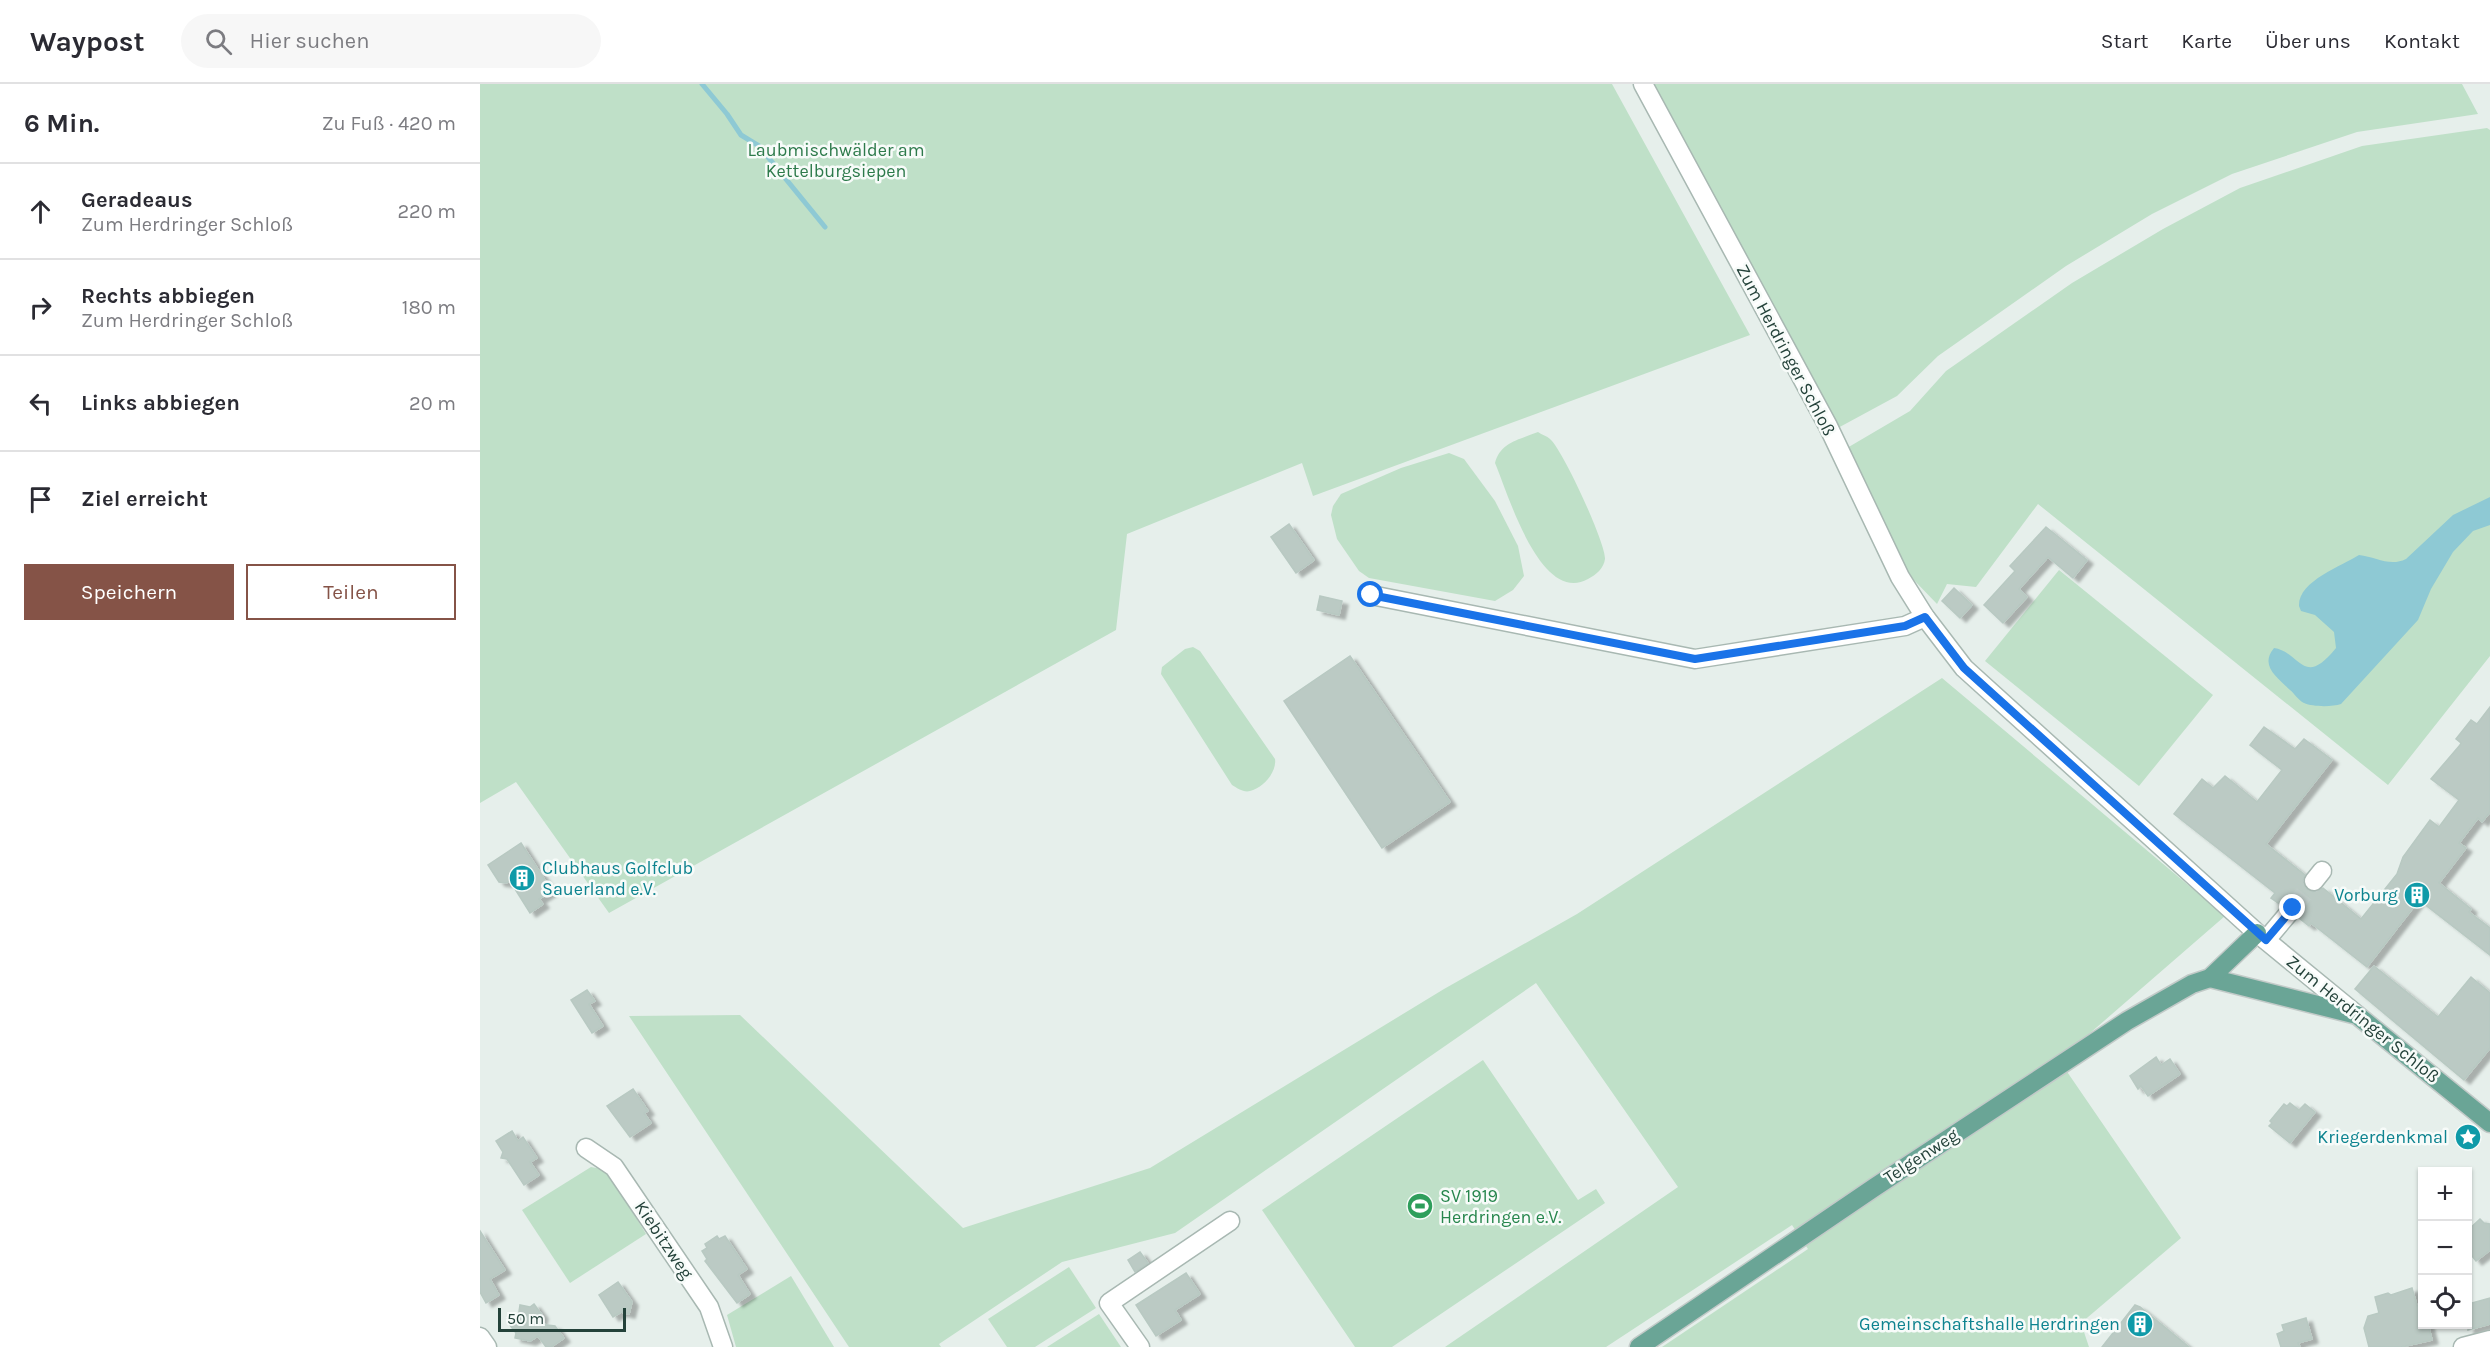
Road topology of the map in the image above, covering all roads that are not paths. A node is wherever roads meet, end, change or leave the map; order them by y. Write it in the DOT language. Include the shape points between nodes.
graph roads {
  1 [pos="1643,84"];
  2 [pos="1371,595"];
  3 [pos="1925,617"];
  4 [pos="2293,908"];
  5 [pos="2262,937"];
  6 [pos="2210,978"];
  7 [pos="2358,1015"];
  8 [pos="2490,1123"];
  9 [pos="586,1148"];
  10 [pos="1230,1221"];
  11 [pos="480,1337"];
  12 [pos="2490,1340"];
  13 [pos="487,1347"];
  14 [pos="723,1347"];
  15 [pos="1140,1347"];
  16 [pos="1639,1347"];
  17 [pos="2463,1347"];
  1 -- 3 [label="street, Zum Herdringer Schloß" via="1828,426 1900,577"];
  2 -- 3 [label="street" via="1695,659 1905,626"];
  3 -- 5 [label="street, Zum Herdringer Schloß" via="1964,668"];
  4 -- 5 [label="street"];
  5 -- 6 [label="main road, Telgenweg"];
  5 -- 7 [label="street, Zum Herdringer Schloß"];
  6 -- 7 [label="main road"];
  6 -- 16 [label="main road, Telgenweg" via="2173,994 2109,1032"];
  7 -- 8 [label="main road, Zum Herdringer Schloß"];
  9 -- 14 [label="street, Kiebitzweg" via="614,1167 709,1307"];
  10 -- 15 [label="street" via="1109,1303"];
  11 -- 13 [label="street"];
  12 -- 17 [label="street"];
}
